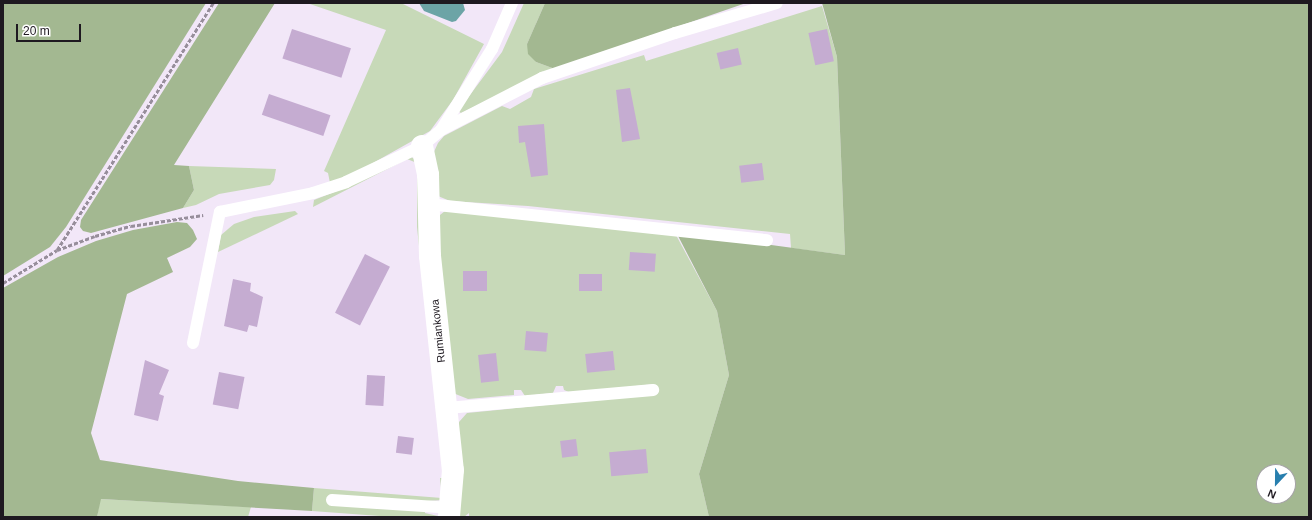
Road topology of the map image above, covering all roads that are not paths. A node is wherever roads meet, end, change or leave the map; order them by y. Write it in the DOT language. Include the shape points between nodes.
graph roads {
  1 [pos="513,3"];
  2 [pos="777,3"];
  3 [pos="441,130"];
  4 [pos="422,146"];
  5 [pos="428,204"];
  6 [pos="767,240"];
  7 [pos="194,343"];
  8 [pos="653,390"];
  9 [pos="447,408"];
  10 [pos="332,500"];
  11 [pos="450,513"];
  1 -- 3 [label="lane" via="492,49"];
  2 -- 3 [label="lane" via="675,33 542,78"];
  3 -- 4 [label="lane"];
  4 -- 5 [label="street, Rumiankowa" via="428,175"];
  4 -- 7 [label="lane" via="408,150 346,182 313,193 220,212"];
  5 -- 6 [label="lane"];
  5 -- 9 [label="street, Rumiankowa" via="431,262"];
  8 -- 9 [label="lane"];
  9 -- 11 [label="street, Rumiankowa" via="453,470"];
  10 -- 11 [label="lane"];
}
